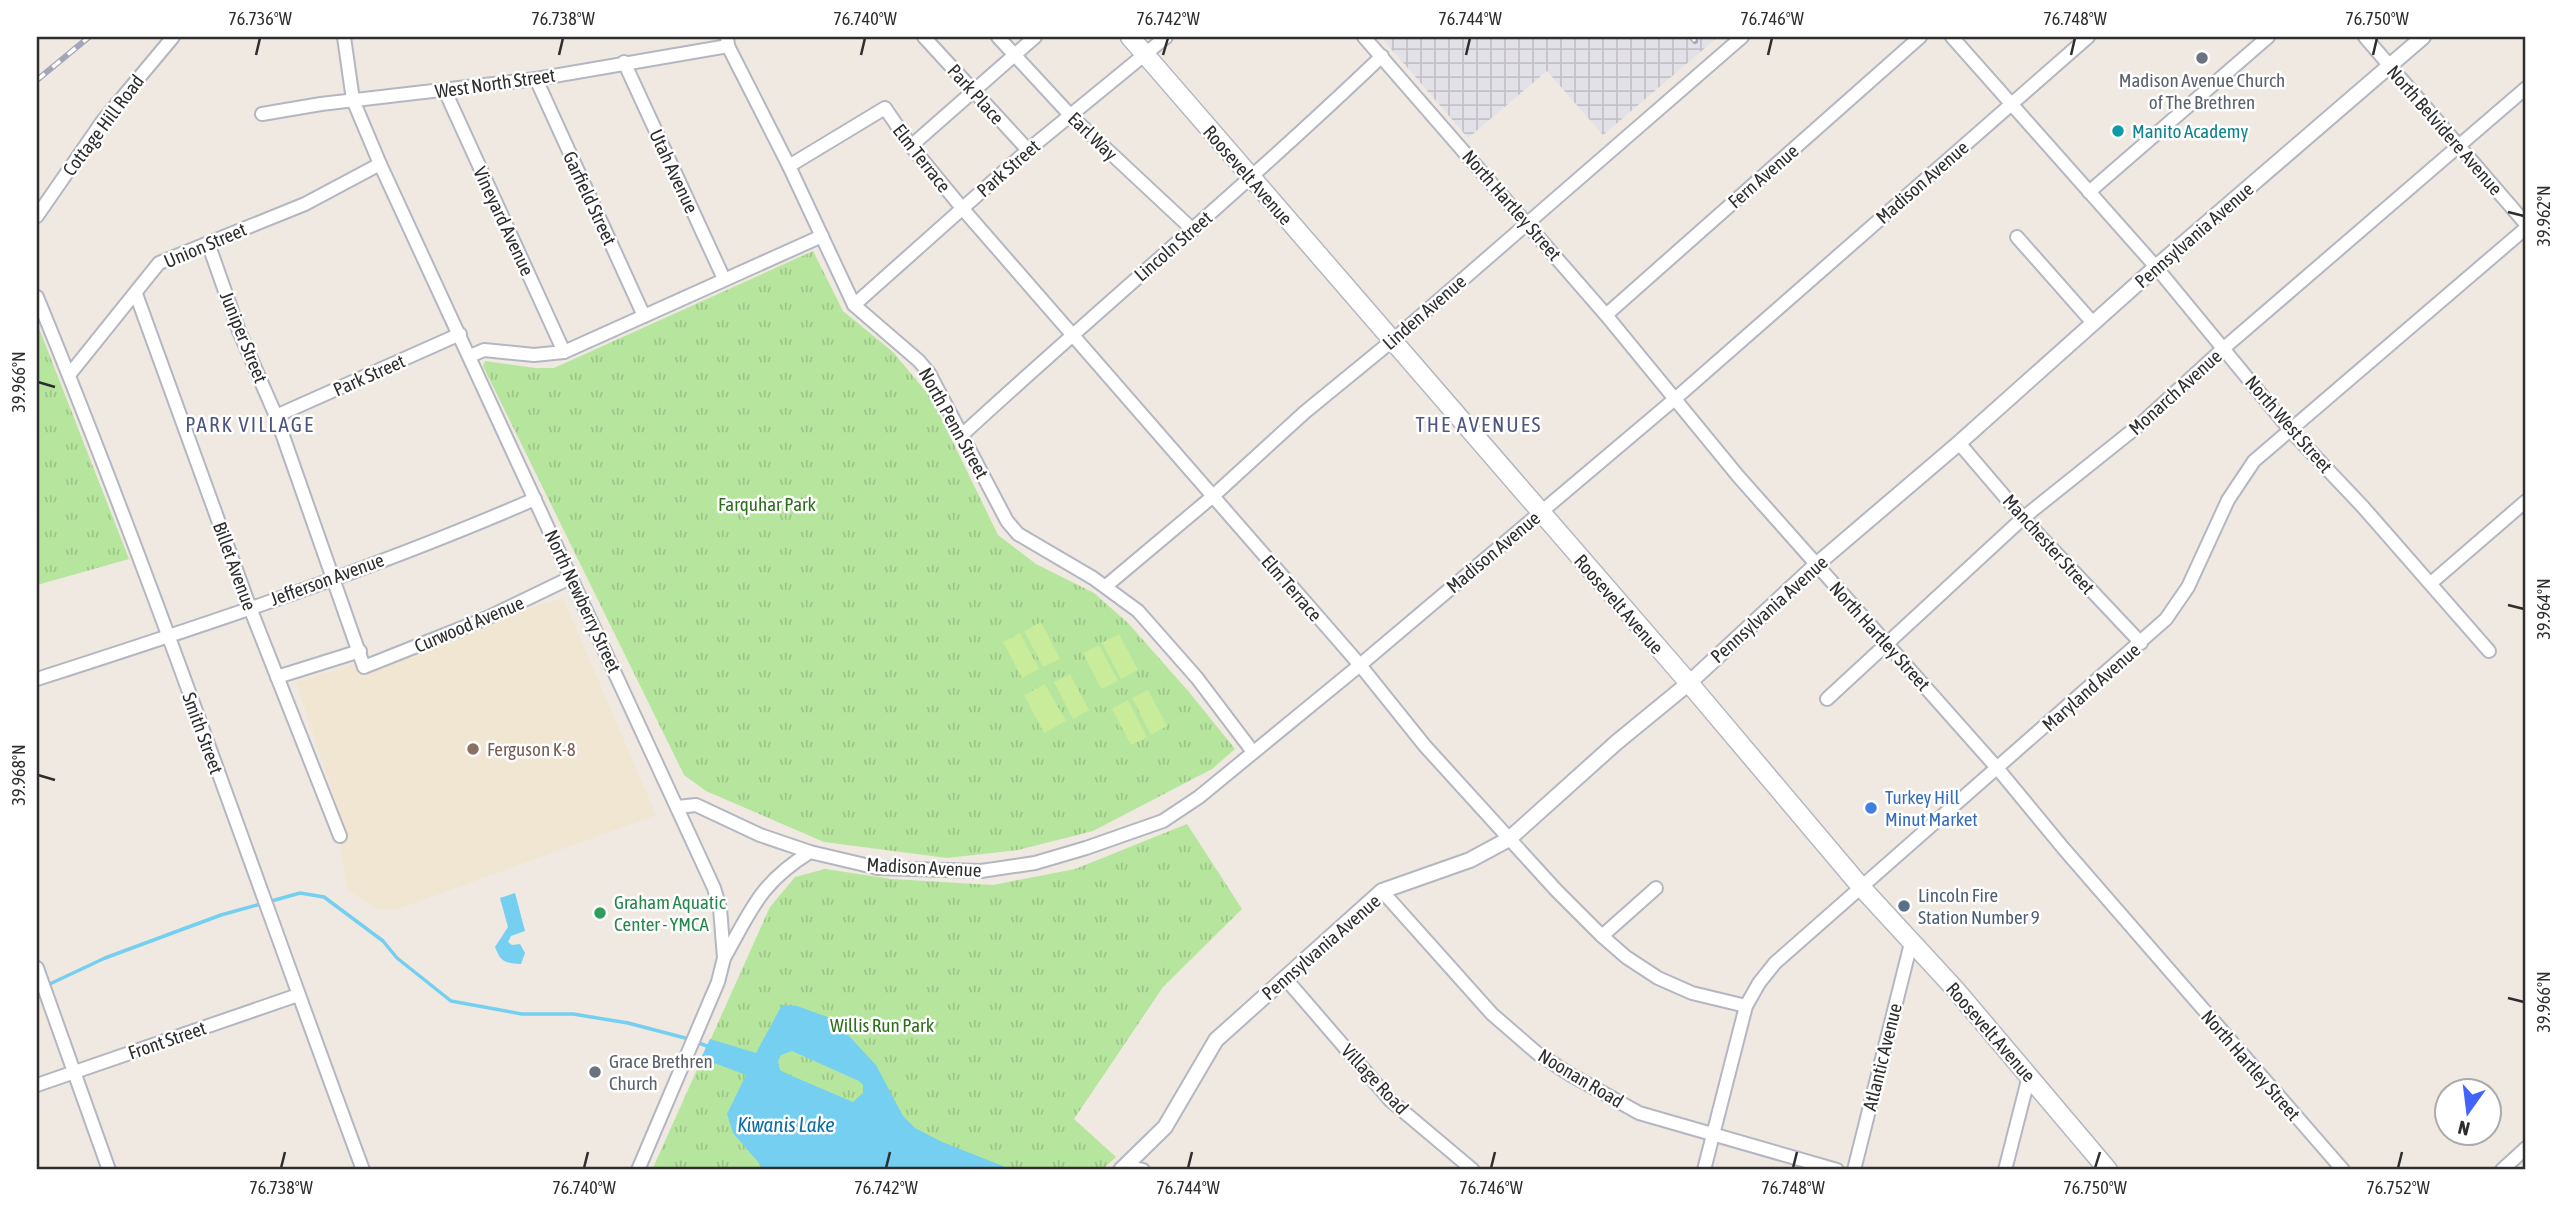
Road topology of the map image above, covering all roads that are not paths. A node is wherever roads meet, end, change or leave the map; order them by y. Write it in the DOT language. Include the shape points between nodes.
graph roads {
  1 [pos="173,37"];
  2 [pos="344,37"];
  3 [pos="924,37"];
  4 [pos="998,37"];
  5 [pos="1035,37"];
  6 [pos="1130,37"];
  7 [pos="1166,37"];
  8 [pos="1364,37"];
  9 [pos="1742,37"];
  10 [pos="1920,37"];
  11 [pos="1951,37"];
  12 [pos="2088,37"];
  13 [pos="2268,37"];
  14 [pos="2365,37"];
  15 [pos="2423,37"];
  16 [pos="728,41"];
  17 [pos="1015,54"];
  18 [pos="1145,55"];
  19 [pos="1382,56"];
  20 [pos="624,62"];
  21 [pos="2389,66"];
  22 [pos="536,79"];
  23 [pos="2526,88"];
  24 [pos="444,91"];
  25 [pos="973,92"];
  26 [pos="353,100"];
  27 [pos="2009,104"];
  28 [pos="262,114"];
  29 [pos="1071,116"];
  30 [pos="2459,145"];
  31 [pos="911,146"];
  32 [pos="1028,150"];
  33 [pos="380,164"];
  34 [pos="789,166"];
  35 [pos="1249,177"];
  36 [pos="2090,192"];
  37 [pos="962,208"];
  38 [pos="37,216"];
  39 [pos="1527,223"];
  40 [pos="2526,226"];
  41 [pos="1193,230"];
  42 [pos="822,236"];
  43 [pos="2017,237"];
  44 [pos="208,243"];
  45 [pos="2156,267"];
  46 [pos="724,279"];
  47 [pos="136,294"];
  48 [pos="37,297"];
  49 [pos="854,305"];
  50 [pos="1605,315"];
  51 [pos="644,316"];
  52 [pos="2093,323"];
  53 [pos="1073,333"];
  54 [pos="460,334"];
  55 [pos="1393,340"];
  56 [pos="2224,348"];
  57 [pos="564,352"];
  58 [pos="470,356"];
  59 [pos="69,375"];
  60 [pos="1676,398"];
  61 [pos="276,416"];
  62 [pos="2291,431"];
  63 [pos="963,435"];
  64 [pos="1959,443"];
  65 [pos="1212,497"];
  66 [pos="536,499"];
  67 [pos="2526,501"];
  68 [pos="1541,512"];
  69 [pos="2023,518"];
  70 [pos="1816,565"];
  71 [pos="572,577"];
  72 [pos="332,578"];
  73 [pos="2431,583"];
  74 [pos="1106,586"];
  75 [pos="250,608"];
  76 [pos="168,637"];
  77 [pos="1887,643"];
  78 [pos="2141,643"];
  79 [pos="360,651"];
  80 [pos="2489,651"];
  81 [pos="1360,665"];
  82 [pos="364,667"];
  83 [pos="277,677"];
  84 [pos="37,679"];
  85 [pos="1689,683"];
  86 [pos="1827,699"];
  87 [pos="1253,752"];
  88 [pos="1998,769"];
  89 [pos="677,807"];
  90 [pos="340,836"];
  91 [pos="1509,839"];
  92 [pos="810,852"];
  93 [pos="1656,888"];
  94 [pos="1863,888"];
  95 [pos="1382,891"];
  96 [pos="1602,936"];
  97 [pos="1911,943"];
  98 [pos="724,958"];
  99 [pos="37,968"];
  100 [pos="1285,978"];
  101 [pos="298,995"];
  102 [pos="1746,1006"];
  103 [pos="74,1072"];
  104 [pos="2029,1076"];
  105 [pos="37,1085"];
  106 [pos="1713,1135"];
  107 [pos="2526,1148"];
  108 [pos="641,1168"];
  109 [pos="1123,1168"];
  110 [pos="109,1170"];
  111 [pos="363,1170"];
  112 [pos="1143,1170"];
  113 [pos="1473,1170"];
  114 [pos="1704,1170"];
  115 [pos="1837,1170"];
  116 [pos="1854,1170"];
  117 [pos="2006,1170"];
  118 [pos="2108,1170"];
  119 [pos="2343,1170"];
  120 [pos="2502,1170"];
  1 -- 38 [label="street, Cottage Hill Road" via="102,122"];
  2 -- 26 [label="street, North Newberry Street"];
  3 -- 25 [label="street, Park Place"];
  4 -- 17 [label="street, Earl Way"];
  5 -- 17 [label="street"];
  6 -- 18 [label="main road, Roosevelt Avenue"];
  7 -- 18 [label="street, Park Street"];
  8 -- 19 [label="street, North Hartley Street"];
  9 -- 39 [label="street, Linden Avenue"];
  10 -- 50 [label="street, Fern Avenue"];
  11 -- 27 [label="street, North West Street"];
  12 -- 27 [label="street, Madison Avenue"];
  13 -- 36 [label="street"];
  14 -- 21 [label="street, North Belvidere Avenue"];
  15 -- 21 [label="street, Pennsylvania Avenue"];
  16 -- 20 [label="street, West North Street"];
  16 -- 34 [label="street, North Penn Street"];
  17 -- 25 [label="street"];
  17 -- 29 [label="street, Earl Way"];
  18 -- 29 [label="street, Park Street"];
  18 -- 35 [label="main road, Roosevelt Avenue"];
  19 -- 35 [label="street, Lincoln Street"];
  19 -- 39 [label="street, North Hartley Street"];
  20 -- 22 [label="street, West North Street"];
  20 -- 46 [label="street, Utah Avenue"];
  21 -- 30 [label="street, North Belvidere Avenue"];
  21 -- 45 [label="street, Pennsylvania Avenue"];
  22 -- 24 [label="street, West North Street"];
  22 -- 51 [label="street, Garfield Street"];
  23 -- 30 [label="street, Monarch Avenue"];
  24 -- 26 [label="street, West North Street"];
  24 -- 57 [label="street, Vineyard Avenue"];
  25 -- 31 [label="street"];
  25 -- 32 [label="street, Park Place"];
  26 -- 28 [label="street, West North Street"];
  26 -- 33 [label="street, North Newberry Street"];
  27 -- 36 [label="street, North West Street"];
  27 -- 60 [label="street, Madison Avenue"];
  29 -- 32 [label="street, Park Street"];
  29 -- 41 [label="street, Earl Way"];
  30 -- 40 [label="street, North Belvidere Avenue"];
  30 -- 56 [label="street, Monarch Avenue"];
  31 -- 34 [label="street, Elm Terrace" via="885,108"];
  31 -- 37 [label="street, Elm Terrace"];
  32 -- 37 [label="street, Park Street"];
  33 -- 44 [label="street, Union Street" via="304,204"];
  33 -- 54 [label="street, North Newberry Street"];
  34 -- 42 [label="street, North Penn Street"];
  35 -- 41 [label="street, Lincoln Street"];
  35 -- 55 [label="main road, Roosevelt Avenue"];
  36 -- 45 [label="street, North West Street"];
  37 -- 49 [label="street, Park Street"];
  37 -- 53 [label="street, Elm Terrace"];
  39 -- 50 [label="street, North Hartley Street"];
  39 -- 55 [label="street, Linden Avenue"];
  40 -- 62 [label="street, Maryland Avenue"];
  41 -- 53 [label="street, Lincoln Street"];
  42 -- 46 [label="street"];
  42 -- 49 [label="street, North Penn Street"];
  43 -- 52 [label="street"];
  44 -- 47 [label="street, Union Street" via="159,263"];
  44 -- 61 [label="street, Juniper Street"];
  45 -- 52 [label="street, Pennsylvania Avenue"];
  45 -- 56 [label="street, North West Street"];
  46 -- 51 [label="street"];
  47 -- 59 [label="street, Union Street"];
  47 -- 75 [label="street, Billet Avenue"];
  48 -- 59 [label="street, Smith Street"];
  49 -- 63 [label="street, North Penn Street" via="919,361"];
  50 -- 60 [label="street, North Hartley Street"];
  51 -- 57 [label="street"];
  52 -- 64 [label="street, Pennsylvania Avenue"];
  53 -- 63 [label="street, Lincoln Street"];
  53 -- 65 [label="street, Elm Terrace"];
  54 -- 58 [label="street, North Newberry Street"];
  54 -- 61 [label="street, Park Street"];
  55 -- 65 [label="street, Linden Avenue"];
  55 -- 68 [label="main road, Roosevelt Avenue"];
  56 -- 62 [label="street, North West Street"];
  56 -- 69 [label="street, Monarch Avenue" via="2143,422"];
  57 -- 58 [label="street" via="534,355 484,350"];
  58 -- 66 [label="street, North Newberry Street"];
  59 -- 76 [label="street, Smith Street"];
  60 -- 68 [label="street, Madison Avenue"];
  60 -- 70 [label="street, North Hartley Street"];
  61 -- 72 [label="street, Juniper Street"];
  62 -- 73 [label="street, North West Street"];
  62 -- 78 [label="street, Maryland Avenue" via="2254,461 2228,500 2188,587 2166,619"];
  63 -- 74 [label="street, North Penn Street" via="1018,534"];
  64 -- 69 [label="street, Manchester Street"];
  64 -- 70 [label="street, Pennsylvania Avenue"];
  65 -- 74 [label="street, Linden Avenue"];
  65 -- 81 [label="street, Elm Terrace"];
  66 -- 71 [label="street, North Newberry Street"];
  66 -- 72 [label="street, Jefferson Avenue"];
  67 -- 73 [label="street"];
  68 -- 81 [label="street, Madison Avenue"];
  68 -- 85 [label="main road, Roosevelt Avenue"];
  69 -- 77 [label="street, Monarch Avenue"];
  69 -- 78 [label="street, Manchester Street"];
  70 -- 77 [label="street, North Hartley Street"];
  70 -- 85 [label="street, Pennsylvania Avenue"];
  71 -- 82 [label="street, Curwood Avenue" via="487,618"];
  71 -- 89 [label="street, North Newberry Street"];
  72 -- 75 [label="street, Jefferson Avenue"];
  72 -- 79 [label="street, Juniper Street"];
  73 -- 80 [label="street, North West Street"];
  74 -- 87 [label="street, North Penn Street" via="1138,611"];
  75 -- 76 [label="street, Jefferson Avenue"];
  75 -- 83 [label="street, Billet Avenue"];
  76 -- 84 [label="street, Jefferson Avenue"];
  76 -- 101 [label="street, Smith Street"];
  77 -- 86 [label="street, Monarch Avenue"];
  77 -- 88 [label="street, North Hartley Street"];
  78 -- 88 [label="street, Maryland Avenue"];
  79 -- 82 [label="street, Juniper Street"];
  79 -- 83 [label="street"];
  81 -- 87 [label="street, Madison Avenue"];
  81 -- 91 [label="street, Elm Terrace"];
  83 -- 90 [label="street, Billet Avenue"];
  85 -- 91 [label="street, Pennsylvania Avenue"];
  85 -- 94 [label="main road, Roosevelt Avenue"];
  87 -- 92 [label="street, Madison Avenue" via="1163,821 1035,863 981,872 878,868"];
  88 -- 94 [label="street, Maryland Avenue"];
  88 -- 119 [label="street, North Hartley Street"];
  89 -- 92 [label="street, Madison Avenue" via="696,805"];
  89 -- 98 [label="street, North Newberry Street" via="714,888"];
  91 -- 95 [label="street, Pennsylvania Avenue" via="1470,860"];
  91 -- 96 [label="street, Elm Terrace"];
  92 -- 98 [label="street" via="785,868 763,891"];
  93 -- 96 [label="street"];
  94 -- 97 [label="main road, Roosevelt Avenue"];
  94 -- 102 [label="street, Maryland Avenue" via="1775,963"];
  95 -- 100 [label="street, Pennsylvania Avenue"];
  95 -- 106 [label="street, Noonan Road" via="1492,1014 1537,1053 1639,1112"];
  96 -- 102 [label="street, Elm Terrace" via="1658,978 1692,993"];
  97 -- 104 [label="main road, Roosevelt Avenue"];
  97 -- 116 [label="street, Atlantic Avenue"];
  98 -- 108 [label="street, North Newberry Street"];
  99 -- 103 [label="street"];
  100 -- 109 [label="street, Pennsylvania Avenue" via="1216,1040 1165,1127"];
  100 -- 113 [label="street, Village Road" via="1391,1101"];
  101 -- 103 [label="street, Front Street"];
  101 -- 111 [label="street, Smith Street"];
  102 -- 106 [label="street, Maryland Avenue"];
  103 -- 105 [label="street, Front Street"];
  103 -- 110 [label="street"];
  104 -- 117 [label="street"];
  104 -- 118 [label="main road, Roosevelt Avenue"];
  106 -- 114 [label="street, Maryland Avenue"];
  106 -- 115 [label="street, Noonan Road"];
  107 -- 120 [label="street"];
  109 -- 112 [label="street"];
}
